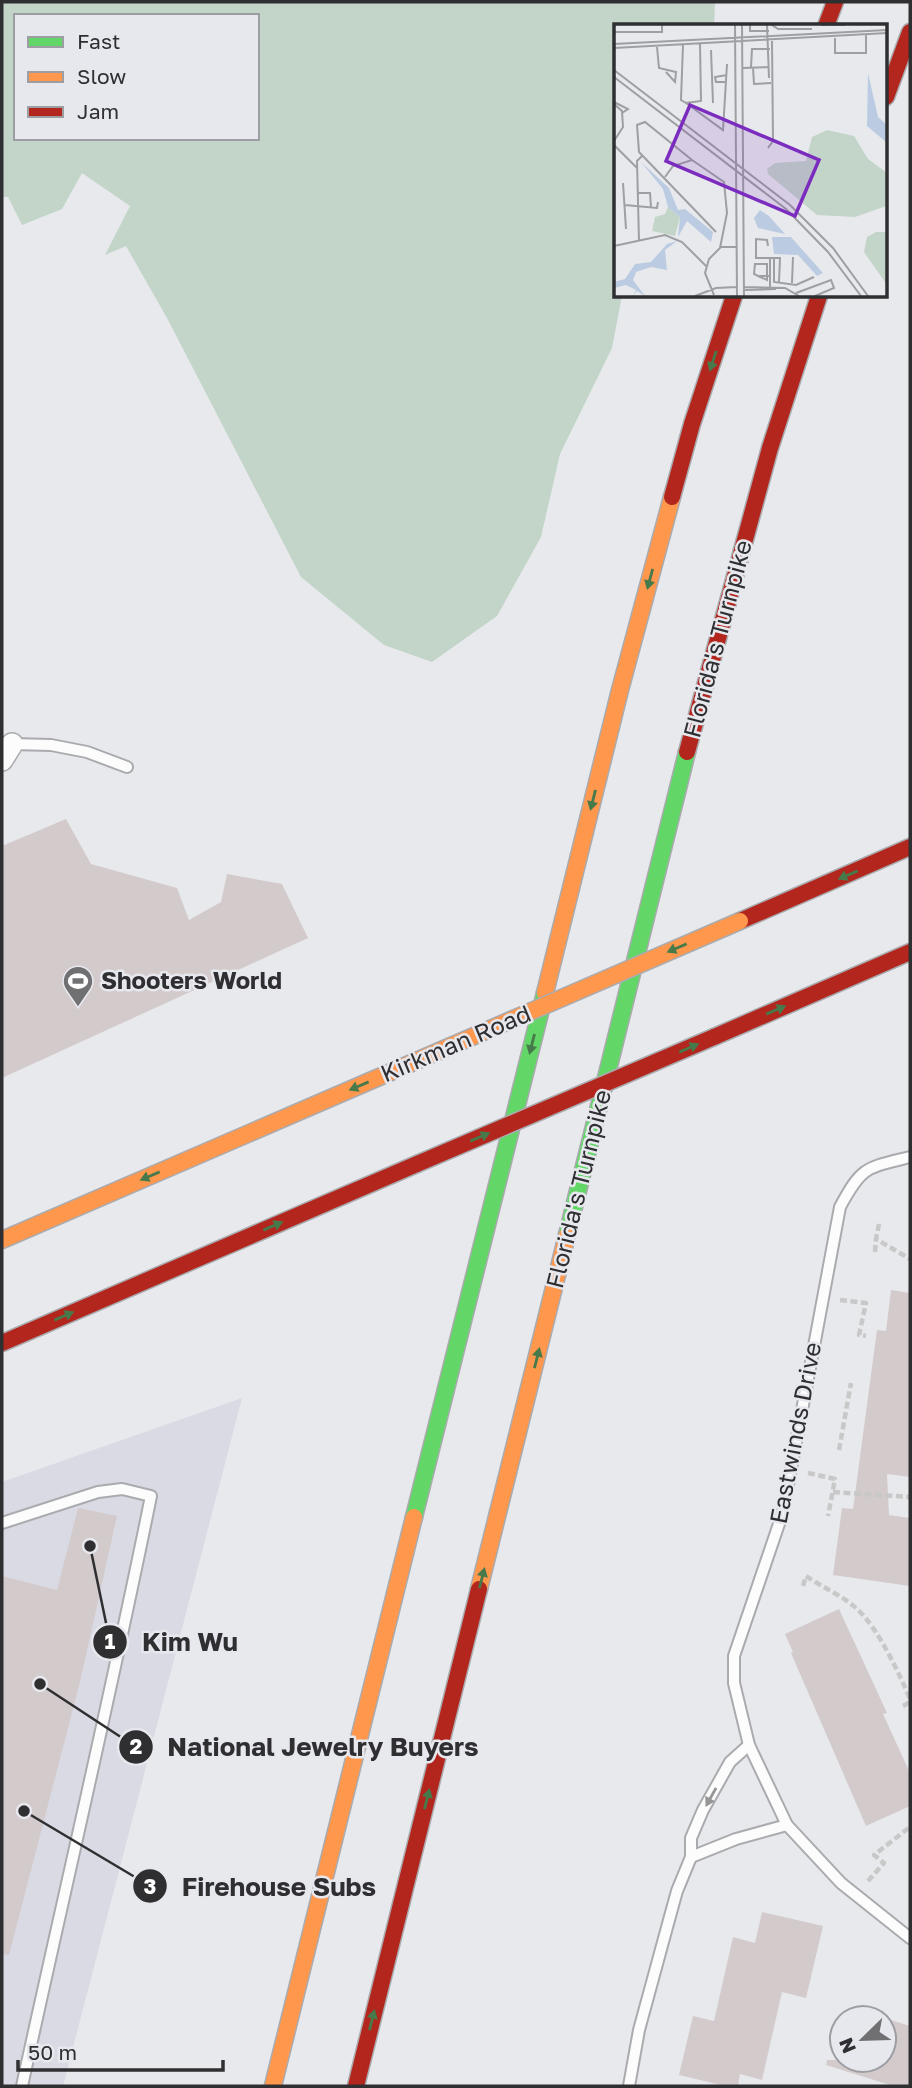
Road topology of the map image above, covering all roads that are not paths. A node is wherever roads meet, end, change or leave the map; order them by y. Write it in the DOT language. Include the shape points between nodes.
graph roads {
  1 [pos="835,2"];
  2 [pos="827,24"];
  3 [pos="910,32"];
  4 [pos="888,92"];
  5 [pos="733,298"];
  6 [pos="818,298"];
  7 [pos="7,752"];
  8 [pos="127,767"];
  9 [pos="910,847"];
  10 [pos="910,952"];
  11 [pos="910,1157"];
  12 [pos="2,1240"];
  13 [pos="2,1343"];
  14 [pos="2,1523"];
  15 [pos="749,1745"];
  16 [pos="787,1825"];
  17 [pos="691,1857"];
  18 [pos="910,1938"];
  19 [pos="22,2086"];
  20 [pos="273,2086"];
  21 [pos="356,2086"];
  22 [pos="629,2086"];
  1 -- 2 [label="main road"];
  3 -- 4 [label="main road"];
  5 -- 20 [label="main road, one-way" via="692,424 620,690"];
  21 -- 6 [label="main road, Florida's Turnpike, one-way" via="698,710 770,448"];
  7 -- 8 [label="lane" via="51,745"];
  9 -- 12 [label="main road, Kirkman Road, one-way, bridge"];
  13 -- 10 [label="main road, one-way, bridge"];
  11 -- 15 [label="lane, Eastwinds Drive" via="871,1166 854,1180 840,1208 783,1512 734,1656 734,1683"];
  14 -- 19 [label="lane" via="98,1492 122,1489 151,1496"];
  15 -- 16 [label="lane, Eastwinds Drive"];
  15 -- 17 [label="lane, one-way" via="730,1762 703,1810 691,1838"];
  16 -- 17 [label="lane"];
  16 -- 18 [label="lane, Eastwinds Drive" via="841,1883"];
  17 -- 22 [label="lane" via="677,1891 639,2030"];
}
